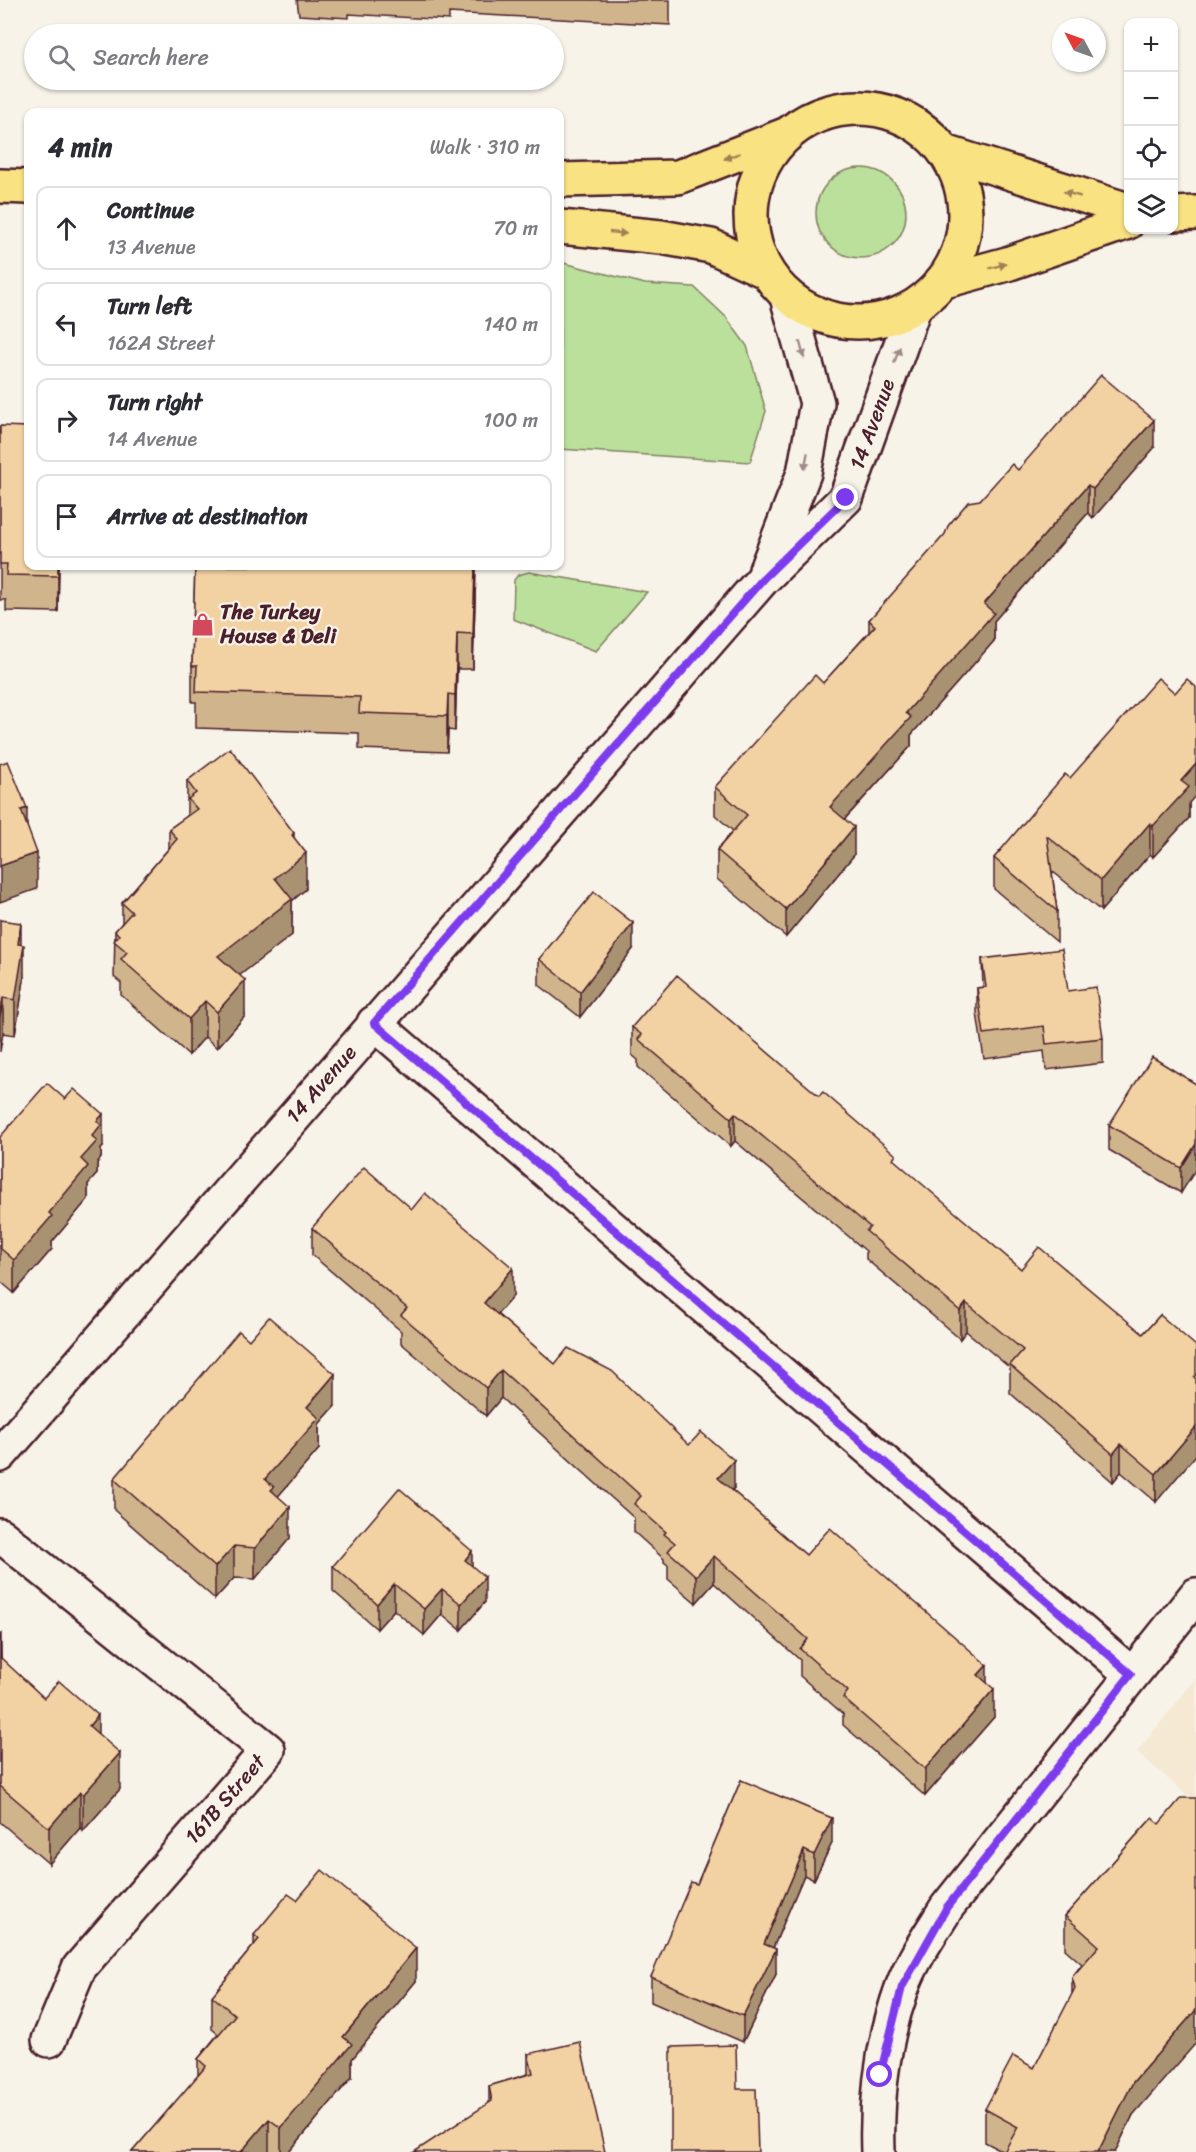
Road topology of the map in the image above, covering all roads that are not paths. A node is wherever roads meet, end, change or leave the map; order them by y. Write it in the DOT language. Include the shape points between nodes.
graph roads {
  1 [pos="785,135"];
  2 [pos="945,152"];
  3 [pos="564,180"];
  4 [pos="0,186"];
  5 [pos="24,187"];
  6 [pos="1124,209"];
  7 [pos="1196,213"];
  8 [pos="1178,214"];
  9 [pos="1124,223"];
  10 [pos="564,227"];
  11 [pos="765,271"];
  12 [pos="941,282"];
  13 [pos="787,297"];
  14 [pos="914,308"];
  15 [pos="762,580"];
  16 [pos="374,1023"];
  17 [pos="0,1455"];
  18 [pos="0,1535"];
  19 [pos="1196,1595"];
  20 [pos="1131,1674"];
  21 [pos="49,2040"];
  22 [pos="878,2152"];
  1 -- 2 [label="main road" via="815,116 851,108 887,111 920,127"];
  1 -- 3 [label="main road, one-way" via="678,177"];
  1 -- 11 [label="main road" via="762,165 751,200 752,236"];
  6 -- 2 [label="main road, one-way"];
  2 -- 12 [label="main road" via="960,183 965,218 959,252"];
  4 -- 5 [label="main road"];
  7 -- 8 [label="main road"];
  12 -- 9 [label="main road, one-way"];
  10 -- 11 [label="main road, one-way" via="711,246"];
  11 -- 13 [label="main road"];
  12 -- 14 [label="main road"];
  13 -- 14 [label="main road" via="817,315 850,322 881,321"];
  13 -- 15 [label="street, 14 Avenue, one-way" via="817,403 804,473"];
  15 -- 14 [label="street, 14 Avenue, one-way" via="846,498"];
  15 -- 16 [label="street, 14 Avenue"];
  16 -- 17 [label="street, 14 Avenue"];
  16 -- 20 [label="street"];
  18 -- 21 [label="street, 161B Street" via="268,1750 79,1968"];
  19 -- 20 [label="street"];
  20 -- 22 [label="street" via="947,1907 926,1941 902,1987 880,2075"];
}
